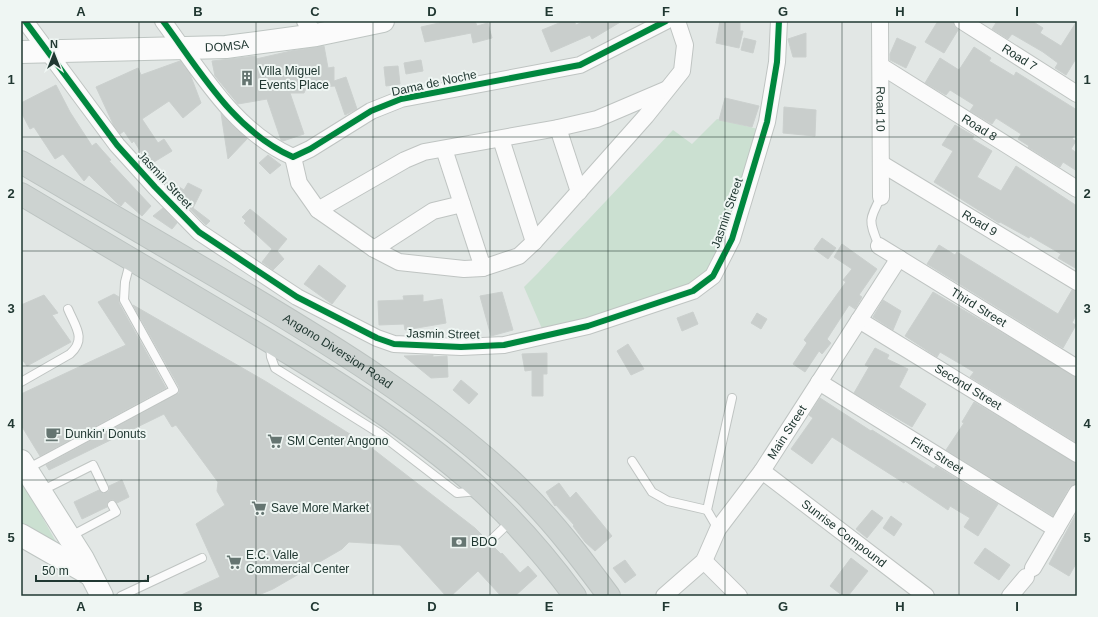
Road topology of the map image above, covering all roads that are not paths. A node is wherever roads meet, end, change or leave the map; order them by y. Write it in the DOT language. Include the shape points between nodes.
graph roads {
  1 [pos="24,21"];
  2 [pos="163,21"];
  3 [pos="383,21"];
  4 [pos="666,21"];
  5 [pos="677,21"];
  6 [pos="780,21"];
  7 [pos="880,21"];
  8 [pos="962,21"];
  9 [pos="310,28"];
  10 [pos="182,48"];
  11 [pos="47,51"];
  12 [pos="21,52"];
  13 [pos="881,66"];
  14 [pos="669,88"];
  15 [pos="1077,94"];
  16 [pos="558,128"];
  17 [pos="501,139"];
  18 [pos="444,149"];
  19 [pos="293,157"];
  20 [pos="21,162"];
  21 [pos="882,164"];
  22 [pos="1077,189"];
  23 [pos="579,192"];
  24 [pos="21,195"];
  25 [pos="881,197"];
  26 [pos="462,204"];
  27 [pos="318,210"];
  28 [pos="534,242"];
  29 [pos="879,246"];
  30 [pos="374,249"];
  31 [pos="899,258"];
  32 [pos="131,259"];
  33 [pos="483,268"];
  34 [pos="1077,282"];
  35 [pos="68,309"];
  36 [pos="859,320"];
  37 [pos="1077,368"];
  38 [pos="21,382"];
  39 [pos="819,382"];
  40 [pos="732,398"];
  41 [pos="1077,454"];
  42 [pos="632,461"];
  43 [pos="24,465"];
  44 [pos="762,471"];
  45 [pos="104,488"];
  46 [pos="40,492"];
  47 [pos="1077,493"];
  48 [pos="532,501"];
  49 [pos="112,505"];
  50 [pos="707,510"];
  51 [pos="512,521"];
  52 [pos="718,528"];
  53 [pos="1056,529"];
  54 [pos="21,535"];
  55 [pos="69,537"];
  56 [pos="490,541"];
  57 [pos="202,558"];
  58 [pos="704,561"];
  59 [pos="91,575"];
  60 [pos="102,596"];
  61 [pos="121,596"];
  62 [pos="575,596"];
  63 [pos="609,596"];
  64 [pos="664,596"];
  65 [pos="739,596"];
  66 [pos="926,596"];
  67 [pos="1011,596"];
  1 -- 11 [label="street, Jasmin Street"];
  2 -- 10 [label="street"];
  3 -- 9 [label="main road, DOMSA"];
  4 -- 19 [label="street, Dama de Noche" via="580,65 402,99 371,111 310,150"];
  5 -- 14 [label="street" via="685,45 685,56 682,71"];
  6 -- 11 [label="street, Jasmin Street" via="777,62 767,122 732,239 713,276 694,291 588,326 504,345 461,347 394,344 377,338 296,298 199,232 117,145"];
  7 -- 13 [label="street, Road 10"];
  8 -- 15 [label="street, Road 7"];
  9 -- 10 [label="main road, DOMSA" via="226,47"];
  10 -- 11 [label="main road, DOMSA"];
  10 -- 19 [label="street" via="208,86 225,104 258,136 277,150"];
  11 -- 12 [label="main road, DOMSA"];
  13 -- 21 [label="street, Road 10"];
  13 -- 22 [label="street, Road 8"];
  14 -- 16 [label="street" via="597,119"];
  14 -- 23 [label="street"];
  16 -- 17 [label="street"];
  16 -- 23 [label="street"];
  17 -- 18 [label="street"];
  17 -- 28 [label="street"];
  18 -- 26 [label="street"];
  18 -- 27 [label="street" via="424,152 405,160"];
  19 -- 27 [label="street" via="299,183"];
  20 -- 48 [label="main road, Angono Diversion Road" via="273,310 376,375 455,434"];
  21 -- 25 [label="street, Road 10"];
  21 -- 34 [label="street, Road 9"];
  23 -- 28 [label="street"];
  24 -- 32 [label="main road"];
  25 -- 29 [label="lane" via="870,222"];
  26 -- 30 [label="street" via="433,211"];
  26 -- 33 [label="street"];
  27 -- 30 [label="street"];
  28 -- 33 [label="street" via="519,256"];
  29 -- 31 [label="street, Third Street"];
  30 -- 33 [label="street" via="399,262 464,269"];
  31 -- 36 [label="street, Main Street"];
  31 -- 37 [label="street, Third Street"];
  32 -- 43 [label="lane" via="125,282 124,300 174,390"];
  32 -- 51 [label="main road" via="269,341 332,391 384,425 430,448"];
  35 -- 38 [label="lane" via="79,335 77,348"];
  36 -- 39 [label="street, Main Street"];
  36 -- 41 [label="street, Second Street"];
  39 -- 44 [label="street, Main Street"];
  39 -- 53 [label="street, First Street"];
  40 -- 50 [label="lane"];
  42 -- 50 [label="lane" via="652,492 668,501"];
  43 -- 46 [label="main road"];
  44 -- 52 [label="street, Main Street"];
  44 -- 66 [label="street, Sunrise Compound"];
  45 -- 46 [label="lane" via="93,465"];
  46 -- 55 [label="main road"];
  47 -- 53 [label="street"];
  48 -- 51 [label="main road"];
  48 -- 63 [label="main road, Angono Diversion Road" via="567,541"];
  49 -- 55 [label="lane" via="116,512"];
  50 -- 52 [label="lane"];
  51 -- 56 [label="lane"];
  51 -- 62 [label="main road" via="551,564"];
  52 -- 58 [label="street, Main Street"];
  53 -- 67 [label="street" via="1029,573"];
  54 -- 59 [label="main road"];
  55 -- 59 [label="main road"];
  57 -- 61 [label="lane"];
  58 -- 64 [label="street, Main Street"];
  58 -- 65 [label="street"];
  59 -- 60 [label="main road"];
}
